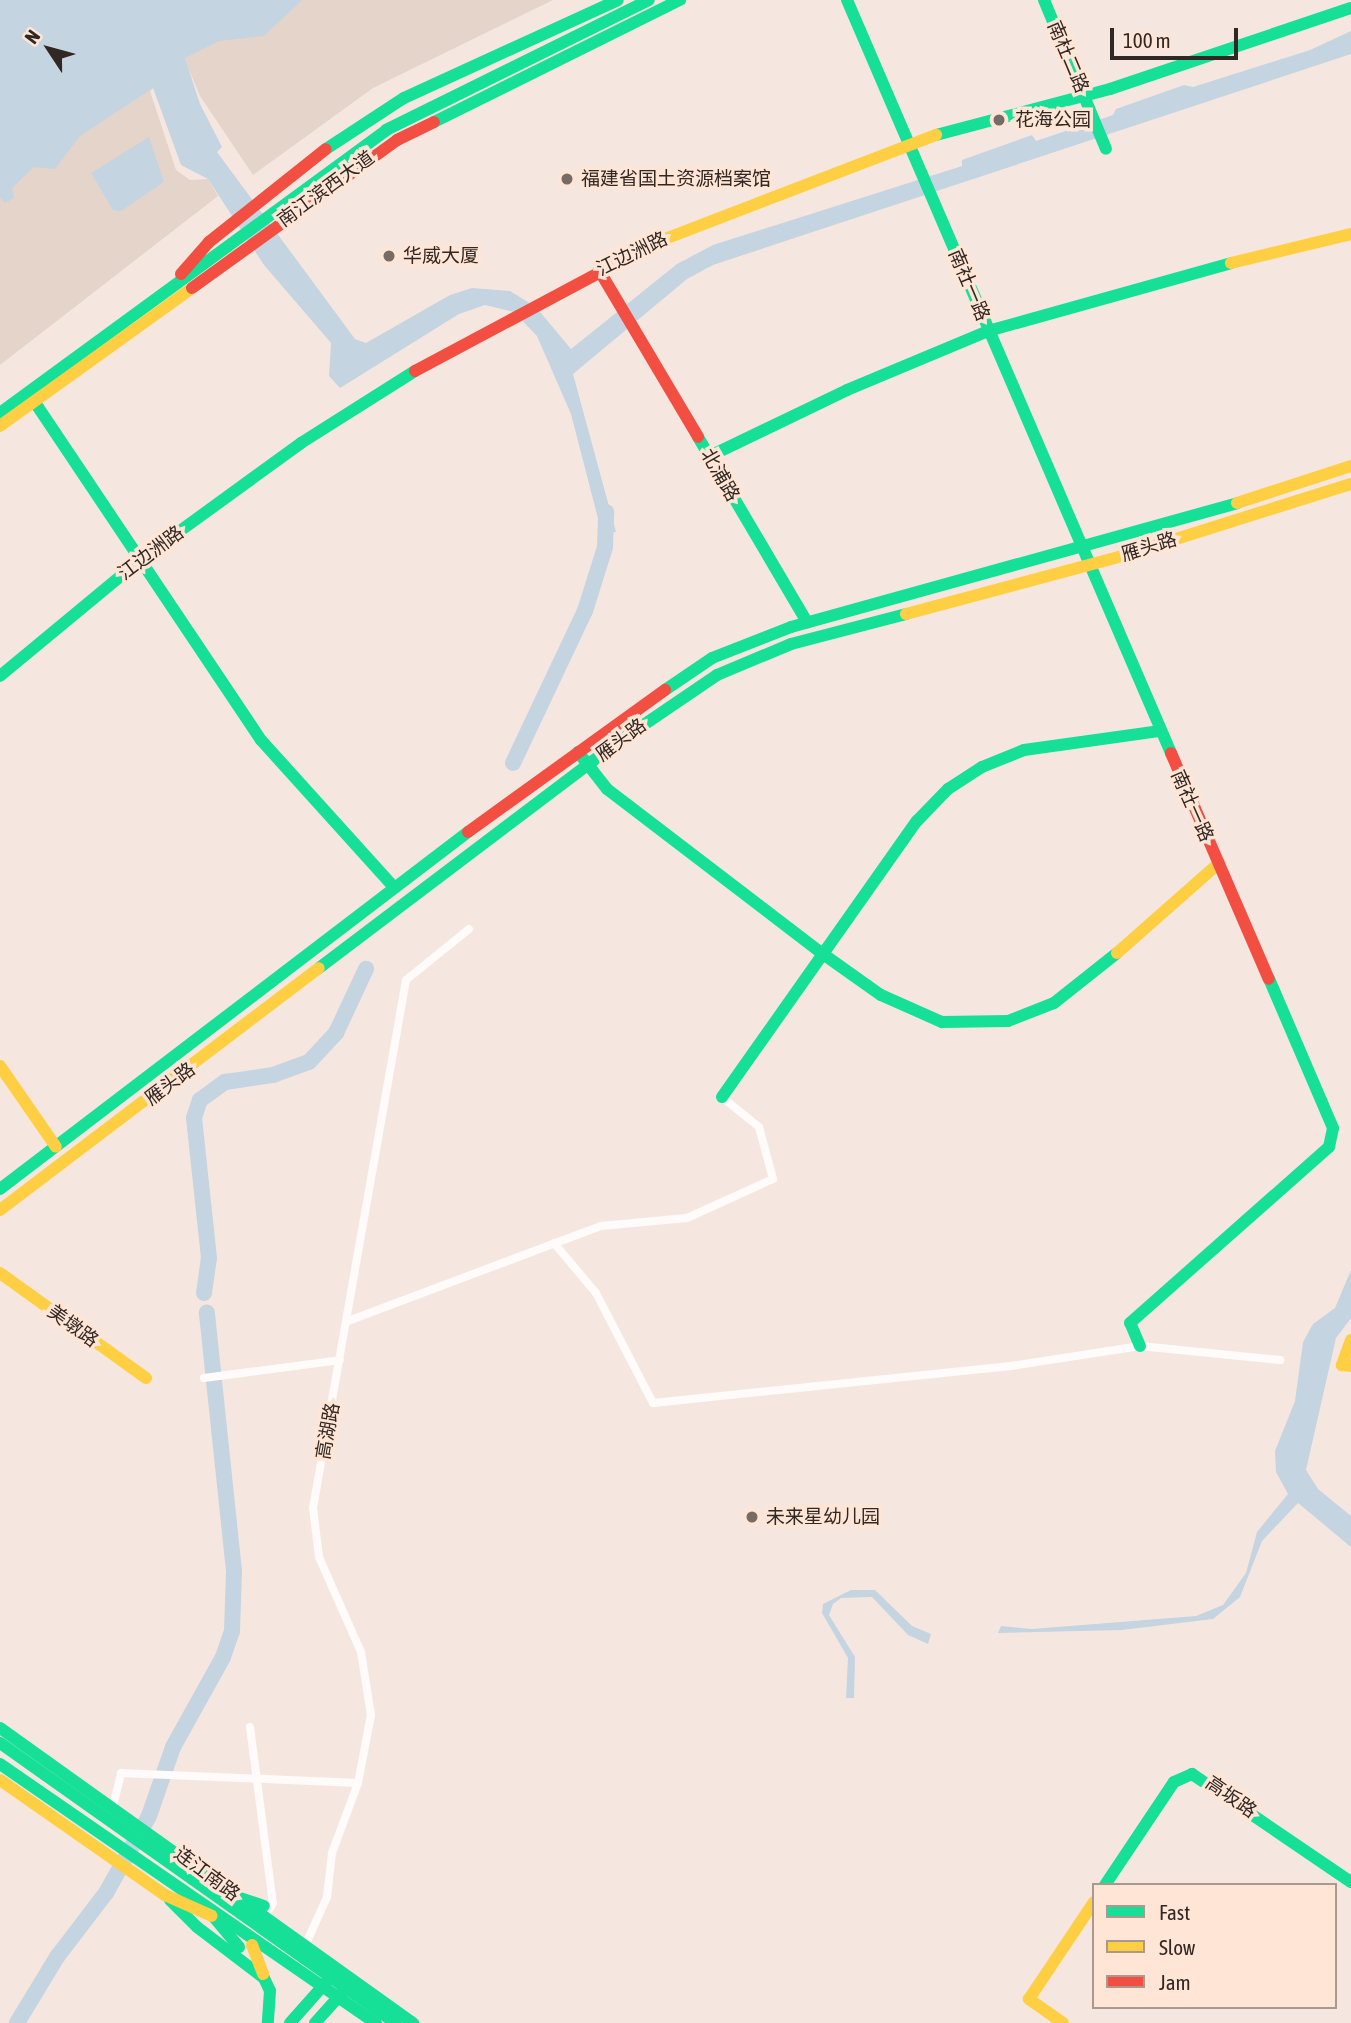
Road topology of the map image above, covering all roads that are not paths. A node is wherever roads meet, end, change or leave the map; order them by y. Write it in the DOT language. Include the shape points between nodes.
graph roads {
  1 [pos="618,0"];
  2 [pos="649,0"];
  3 [pos="680,0"];
  4 [pos="847,0"];
  5 [pos="1044,0"];
  6 [pos="1351,8"];
  7 [pos="1085,96"];
  8 [pos="908,142"];
  9 [pos="1106,149"];
  10 [pos="267,215"];
  11 [pos="1351,234"];
  12 [pos="245,241"];
  13 [pos="599,270"];
  14 [pos="173,286"];
  15 [pos="988,331"];
  16 [pos="36,404"];
  17 [pos="0,413"];
  18 [pos="0,426"];
  19 [pos="710,456"];
  20 [pos="1351,466"];
  21 [pos="1351,484"];
  22 [pos="1082,547"];
  23 [pos="141,560"];
  24 [pos="1088,565"];
  25 [pos="807,622"];
  26 [pos="0,676"];
  27 [pos="1159,732"];
  28 [pos="578,752"];
  29 [pos="588,765"];
  30 [pos="1219,863"];
  31 [pos="394,887"];
  32 [pos="469,929"];
  33 [pos="823,954"];
  34 [pos="0,1066"];
  35 [pos="722,1097"];
  36 [pos="56,1147"];
  37 [pos="0,1189"];
  38 [pos="0,1210"];
  39 [pos="554,1243"];
  40 [pos="0,1273"];
  41 [pos="348,1321"];
  42 [pos="1351,1340"];
  43 [pos="1140,1346"];
  44 [pos="340,1360"];
  45 [pos="1280,1360"];
  46 [pos="1351,1366"];
  47 [pos="146,1378"];
  48 [pos="204,1378"];
  49 [pos="250,1727"];
  50 [pos="0,1728"];
  51 [pos="0,1744"];
  52 [pos="0,1764"];
  53 [pos="259,1778"];
  54 [pos="0,1780"];
  55 [pos="358,1783"];
  56 [pos="113,1806"];
  57 [pos="194,1878"];
  58 [pos="1351,1882"];
  59 [pos="1106,1883"];
  60 [pos="184,1891"];
  61 [pos="165,1895"];
  62 [pos="1092,1905"];
  63 [pos="264,1911"];
  64 [pos="252,1945"];
  65 [pos="305,1946"];
  66 [pos="239,1947"];
  67 [pos="337,1969"];
  68 [pos="264,1978"];
  69 [pos="354,1980"];
  70 [pos="320,1989"];
  71 [pos="336,2000"];
  72 [pos="268,2023"];
  73 [pos="290,2023"];
  74 [pos="315,2023"];
  75 [pos="368,2023"];
  76 [pos="376,2023"];
  77 [pos="396,2023"];
  78 [pos="413,2023"];
  79 [pos="1063,2023"];
  1 -- 10 [label="main road" via="413,93 335,142"];
  2 -- 10 [label="main road, 南江滨西大道" via="400,122"];
  3 -- 10 [label="main road, 南江滨西大道" via="411,131"];
  4 -- 8 [label="main road"];
  5 -- 7 [label="main road, 南杜二路"];
  6 -- 7 [label="main road, 江边洲路"];
  7 -- 8 [label="main road, 江边洲路"];
  7 -- 9 [label="main road, 南杜二路"];
  8 -- 13 [label="main road, 江边洲路" via="693,226"];
  8 -- 15 [label="main road, 南社一路"];
  10 -- 12 [label="main road, 南江滨西大道"];
  10 -- 14 [label="main road" via="233,224 200,250"];
  11 -- 15 [label="main road" via="1158,281"];
  12 -- 14 [label="main road, 南江滨西大道"];
  12 -- 16 [label="main road, 南江滨西大道"];
  13 -- 19 [label="main road, 北浦路"];
  13 -- 23 [label="main road, 江边洲路" via="448,351 335,420"];
  14 -- 17 [label="main road, 南江滨西大道"];
  15 -- 19 [label="main road" via="847,390"];
  15 -- 22 [label="main road, 南社一路"];
  16 -- 18 [label="main road, 南江滨西大道"];
  16 -- 23 [label="main road"];
  19 -- 25 [label="main road, 北浦路"];
  20 -- 22 [label="main road, 雁头路"];
  21 -- 24 [label="main road, 雁头路"];
  22 -- 24 [label="main road, 南社一路"];
  22 -- 25 [label="main road, 雁头路"];
  23 -- 26 [label="main road, 江边洲路"];
  23 -- 31 [label="main road" via="261,740"];
  24 -- 27 [label="main road, 南社一路"];
  24 -- 29 [label="main road, 雁头路" via="813,638 747,661 677,699"];
  25 -- 28 [label="main road, 雁头路" via="755,639 685,673"];
  27 -- 30 [label="main road, 南社一路"];
  27 -- 33 [label="main road" via="1031,748 961,779 917,821"];
  28 -- 29 [label="main road"];
  28 -- 31 [label="main road, 雁头路"];
  29 -- 33 [label="main road" via="607,789"];
  29 -- 38 [label="main road, 雁头路"];
  30 -- 33 [label="main road" via="1077,989 1037,1012 1008,1021 968,1024 920,1015 870,988"];
  30 -- 43 [label="main road, 南社一路" via="1289,1019 1333,1137 1326,1149 1130,1323"];
  31 -- 36 [label="main road, 雁头路"];
  32 -- 41 [label="street, 高湖路" via="406,980"];
  33 -- 35 [label="main road"];
  34 -- 36 [label="main road"];
  35 -- 39 [label="street" via="760,1128 773,1178 687,1218 624,1220"];
  36 -- 37 [label="main road, 雁头路"];
  39 -- 41 [label="street"];
  39 -- 43 [label="street" via="596,1293 653,1403 1011,1366"];
  40 -- 47 [label="main road, 美墩路"];
  41 -- 44 [label="street, 高湖路"];
  42 -- 46 [label="main road" via="1342,1364"];
  43 -- 45 [label="street"];
  44 -- 48 [label="street"];
  44 -- 55 [label="street, 高湖路" via="313,1523 321,1563 353,1627 368,1674 371,1723"];
  49 -- 53 [label="street"];
  50 -- 56 [label="main road, 连江南路"];
  51 -- 57 [label="main road"];
  52 -- 60 [label="main road"];
  53 -- 55 [label="street"];
  53 -- 56 [label="street" via="121,1773"];
  53 -- 63 [label="street" via="273,1903"];
  54 -- 61 [label="main road, 连江南路"];
  55 -- 65 [label="street, 高湖路" via="332,1853 327,1897"];
  56 -- 63 [label="main road, 连江南路"];
  57 -- 63 [label="main road"];
  57 -- 77 [label="main road"];
  58 -- 59 [label="main road, 高坂路" via="1192,1774 1174,1782"];
  60 -- 66 [label="main road"];
  60 -- 76 [label="main road"];
  61 -- 64 [label="main road, 连江南路" via="207,1913"];
  61 -- 68 [label="main road" via="197,1927"];
  62 -- 79 [label="main road" via="1029,1999"];
  63 -- 65 [label="main road, 连江南路"];
  64 -- 68 [label="main road"];
  64 -- 70 [label="main road, 连江南路"];
  65 -- 67 [label="main road, 连江南路"];
  67 -- 69 [label="main road, 连江南路"];
  67 -- 70 [label="main road"];
  68 -- 72 [label="main road" via="270,1992"];
  69 -- 71 [label="main road"];
  69 -- 78 [label="main road, 连江南路"];
  70 -- 71 [label="main road, 连江南路"];
  70 -- 73 [label="main road"];
  71 -- 74 [label="main road"];
  71 -- 75 [label="main road, 连江南路"];
}
